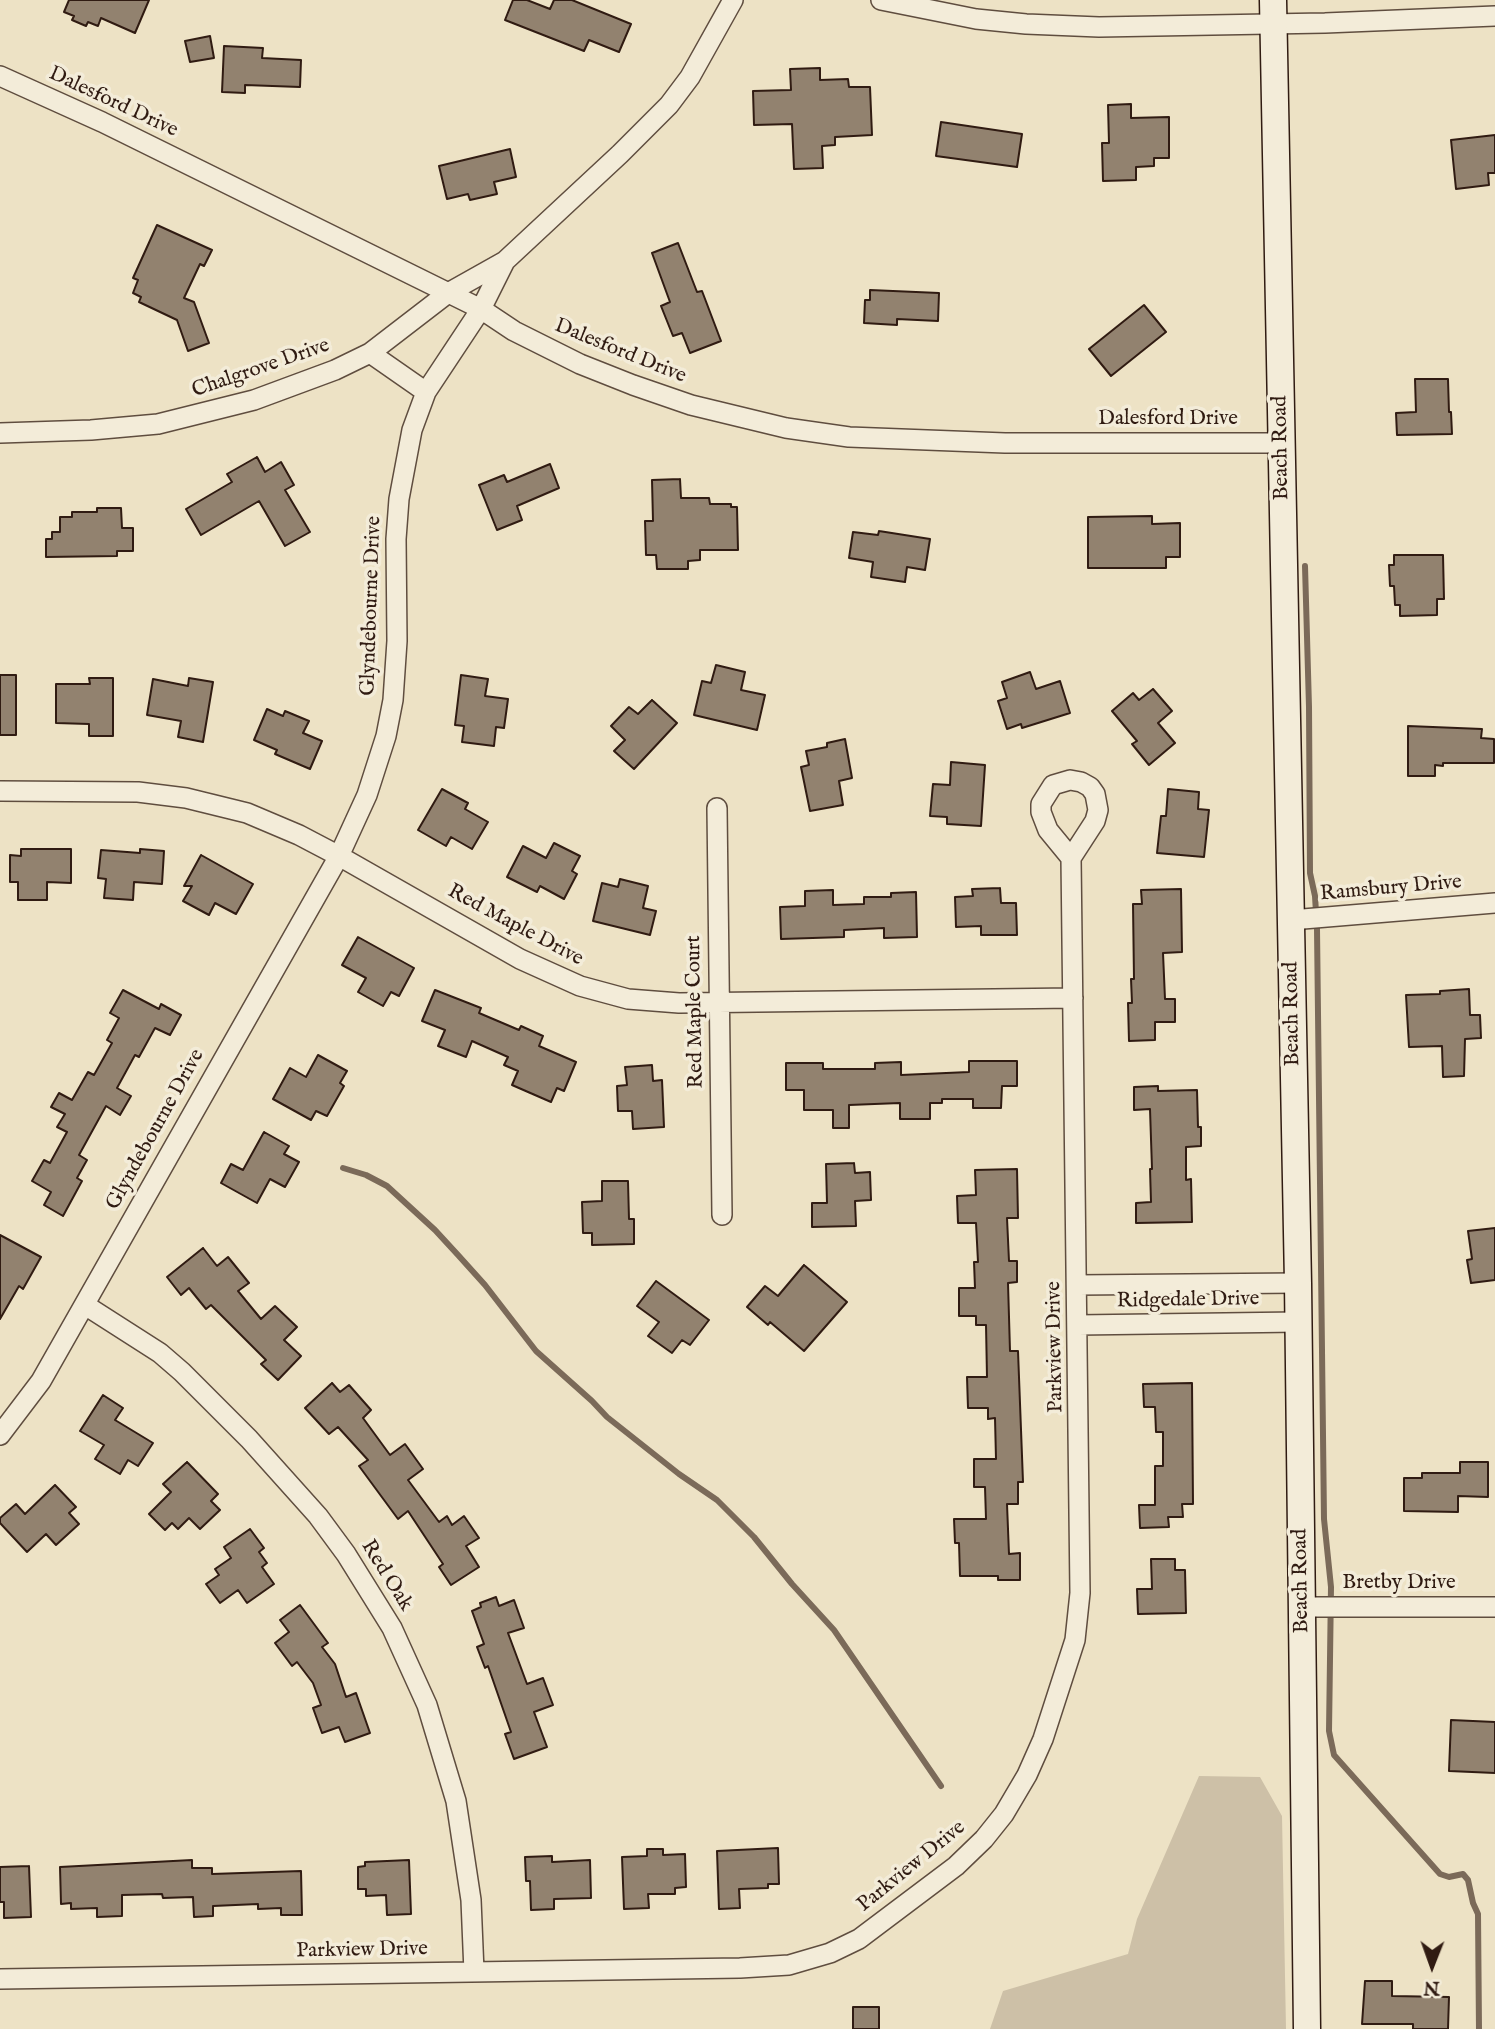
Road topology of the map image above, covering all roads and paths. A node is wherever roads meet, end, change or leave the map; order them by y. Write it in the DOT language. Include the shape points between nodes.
graph roads {
  1 [pos="733,0"];
  2 [pos="881,0"];
  3 [pos="1273,12"];
  4 [pos="1495,16"];
  5 [pos="0,76"];
  6 [pos="505,261"];
  7 [pos="448,293"];
  8 [pos="481,309"];
  9 [pos="370,353"];
  10 [pos="426,392"];
  11 [pos="0,433"];
  12 [pos="1282,443"];
  13 [pos="0,791"];
  14 [pos="717,808"];
  15 [pos="338,856"];
  16 [pos="1071,858"];
  17 [pos="1495,903"];
  18 [pos="1291,920"];
  19 [pos="1073,998"];
  20 [pos="719,1003"];
  21 [pos="722,1215"];
  22 [pos="1298,1283"];
  23 [pos="1078,1285"];
  24 [pos="85,1305"];
  25 [pos="1298,1322"];
  26 [pos="1078,1325"];
  27 [pos="0,1435"];
  28 [pos="1302,1607"];
  29 [pos="1495,1607"];
  30 [pos="474,1972"];
  31 [pos="0,1979"];
  32 [pos="1307,2029"];
  1 -- 6 [label="street, Glyndebourne Drive" via="669,105"];
  2 -- 3 [label="street" via="1026,24 1133,27"];
  3 -- 4 [label="street"];
  3 -- 12 [label="street, Beach Road"];
  5 -- 7 [label="street, Dalesford Drive"];
  6 -- 7 [label="street, Chalgrove Drive"];
  6 -- 8 [label="street, Glyndebourne Drive"];
  7 -- 8 [label="street, Dalesford Drive"];
  7 -- 9 [label="street, Chalgrove Drive"];
  8 -- 10 [label="street, Glyndebourne Drive"];
  8 -- 12 [label="street, Dalesford Drive" via="513,331 624,382 691,405 813,433 1005,443"];
  9 -- 10 [label="street"];
  9 -- 11 [label="street, Chalgrove Drive" via="305,382 200,415 129,427"];
  10 -- 15 [label="street, Glyndebourne Drive" via="412,430 399,499 396,672 386,736 368,795"];
  12 -- 18 [label="street, Beach Road"];
  13 -- 15 [label="street, Red Maple Drive" via="120,791 186,798 247,813"];
  14 -- 20 [label="street, Red Maple Court"];
  15 -- 20 [label="street, Red Maple Drive" via="520,959 580,986 628,999"];
  15 -- 24 [label="street, Glyndebourne Drive"];
  16 -- 19 [label="street, Parkview Drive"];
  17 -- 18 [label="street, Ramsbury Drive"];
  18 -- 22 [label="street, Beach Road"];
  19 -- 20 [label="street, Red Maple Drive"];
  19 -- 23 [label="street, Parkview Drive"];
  20 -- 21 [label="street, Red Maple Court"];
  22 -- 23 [label="street, Ridgedale Drive"];
  22 -- 25 [label="street, Beach Road"];
  23 -- 26 [label="street, Parkview Drive"];
  24 -- 27 [label="street, Glyndebourne Drive" via="41,1381"];
  24 -- 30 [label="street, Red Oak" via="160,1353 249,1439 318,1516 392,1628 427,1705 456,1801 471,1900"];
  25 -- 26 [label="street, Ridgedale Drive"];
  25 -- 28 [label="street, Beach Road"];
  26 -- 30 [label="street, Parkview Drive" via="1081,1570 1075,1640 1027,1775 984,1839 881,1924 841,1948 807,1961 771,1967"];
  28 -- 29 [label="street, Bretby Drive"];
  28 -- 32 [label="street, Beach Road"];
  30 -- 31 [label="street, Parkview Drive"];
}
